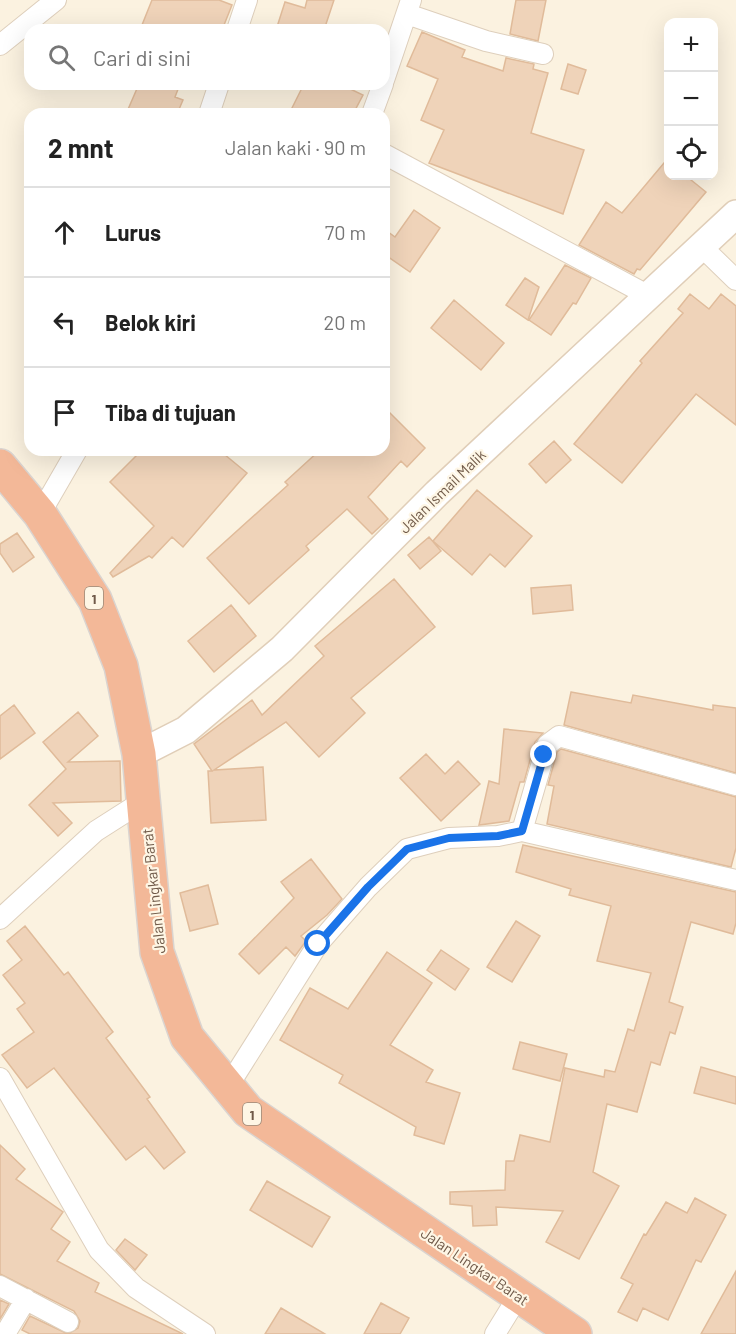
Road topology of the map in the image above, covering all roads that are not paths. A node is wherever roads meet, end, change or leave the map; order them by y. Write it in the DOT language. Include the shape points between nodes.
graph roads {
  1 [pos="56,0"];
  2 [pos="247,0"];
  3 [pos="409,7"];
  4 [pos="26,24"];
  5 [pos="239,24"];
  6 [pos="24,26"];
  7 [pos="0,45"];
  8 [pos="543,54"];
  9 [pos="390,62"];
  10 [pos="217,90"];
  11 [pos="380,90"];
  12 [pos="211,108"];
  13 [pos="374,108"];
  14 [pos="390,157"];
  15 [pos="736,214"];
  16 [pos="701,246"];
  17 [pos="736,280"];
  18 [pos="651,297"];
  19 [pos="74,456"];
  20 [pos="0,466"];
  21 [pos="40,514"];
  22 [pos="139,754"];
  23 [pos="736,785"];
  24 [pos="143,801"];
  25 [pos="522,831"];
  26 [pos="736,880"];
  27 [pos="0,919"];
  28 [pos="0,1078"];
  29 [pos="227,1088"];
  30 [pos="0,1286"];
  31 [pos="519,1295"];
  32 [pos="26,1299"];
  33 [pos="68,1322"];
  34 [pos="5,1334"];
  35 [pos="205,1334"];
  36 [pos="495,1334"];
  37 [pos="575,1334"];
  1 -- 4 [label="street"];
  2 -- 5 [label="street"];
  3 -- 8 [label="street" via="486,41"];
  3 -- 9 [label="street"];
  6 -- 7 [label="street"];
  10 -- 12 [label="street"];
  11 -- 13 [label="street"];
  14 -- 18 [label="street"];
  15 -- 16 [label="main road, Jalan Ismail Malik"];
  16 -- 17 [label="street"];
  16 -- 18 [label="main road, Jalan Ismail Malik"];
  18 -- 22 [label="main road, Jalan Ismail Malik" via="437,493 282,649 186,730"];
  19 -- 21 [label="street"];
  20 -- 21 [label="highway, Jalan Lingkar Barat / 1"];
  21 -- 22 [label="highway, Jalan Lingkar Barat / 1" via="95,600 122,666"];
  22 -- 24 [label="highway, Jalan Lingkar Barat / 1"];
  23 -- 25 [label="street" via="559,736 548,746"];
  24 -- 27 [label="street" via="96,831"];
  24 -- 29 [label="highway, Jalan Lingkar Barat / 1" via="157,952 187,1037"];
  25 -- 26 [label="street"];
  25 -- 29 [label="street" via="449,838 407,849 318,944"];
  28 -- 35 [label="street" via="99,1250 136,1288"];
  29 -- 31 [label="highway, Jalan Lingkar Barat / 1" via="248,1111"];
  30 -- 32 [label="street"];
  31 -- 36 [label="street"];
  31 -- 37 [label="highway, Jalan Lingkar Barat / 1"];
  32 -- 33 [label="street"];
  32 -- 34 [label="street"];
}
